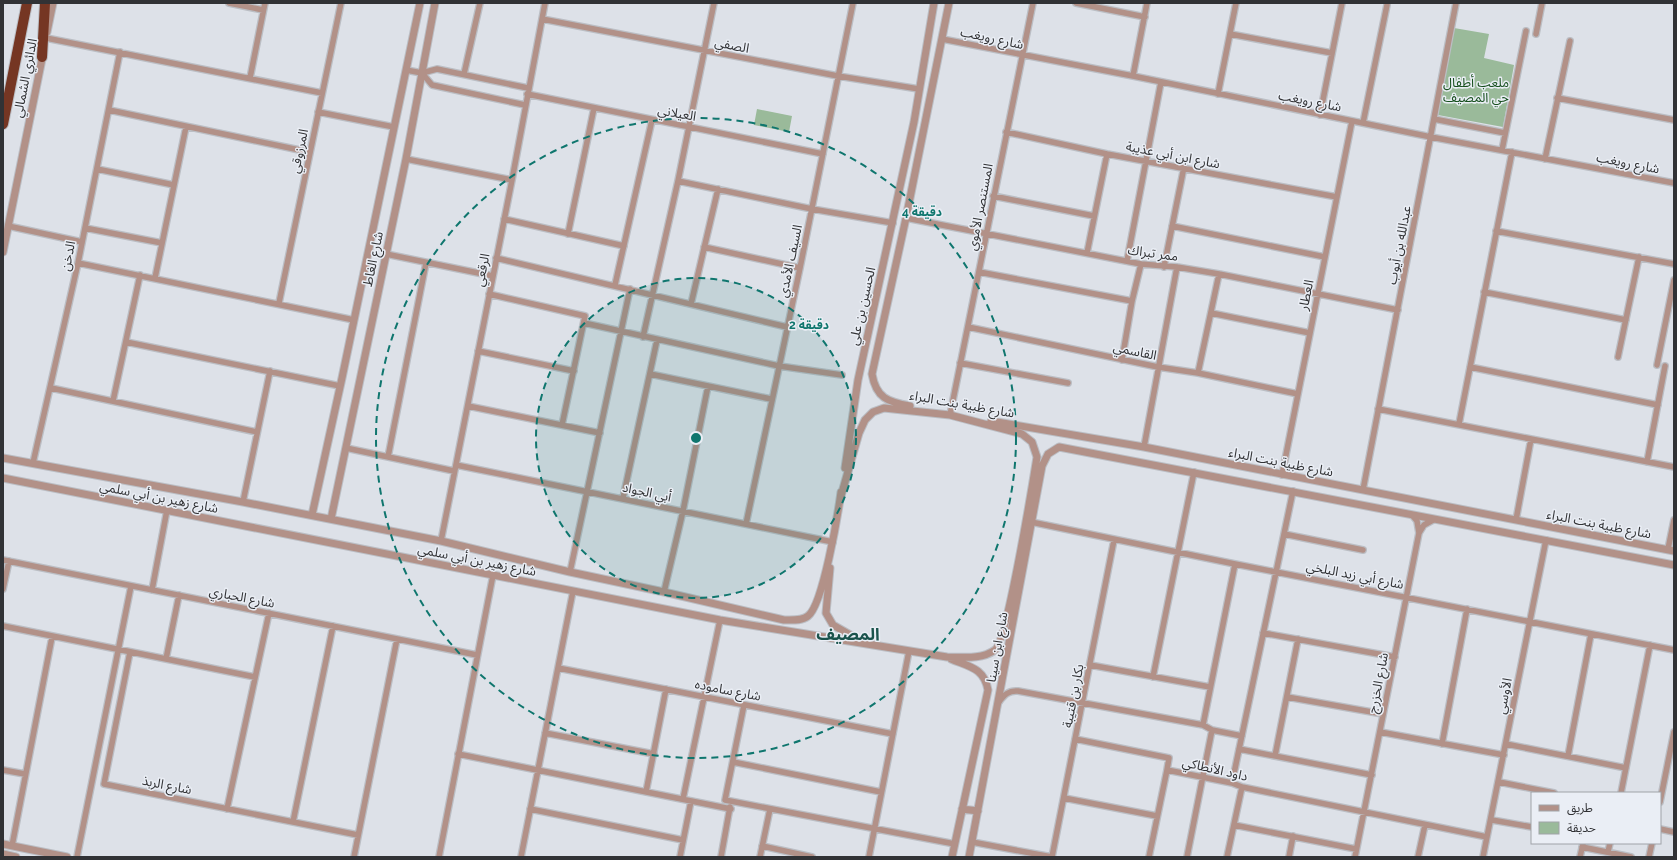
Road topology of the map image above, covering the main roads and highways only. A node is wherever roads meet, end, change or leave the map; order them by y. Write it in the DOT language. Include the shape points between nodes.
graph roads {
  1 [pos="27,3"];
  2 [pos="45,3"];
  3 [pos="42,57"];
  4 [pos="3,124"];
  1 -- 4 [label="highway, الدائري الشمالي"];
  2 -- 3 [label="highway"];
}
